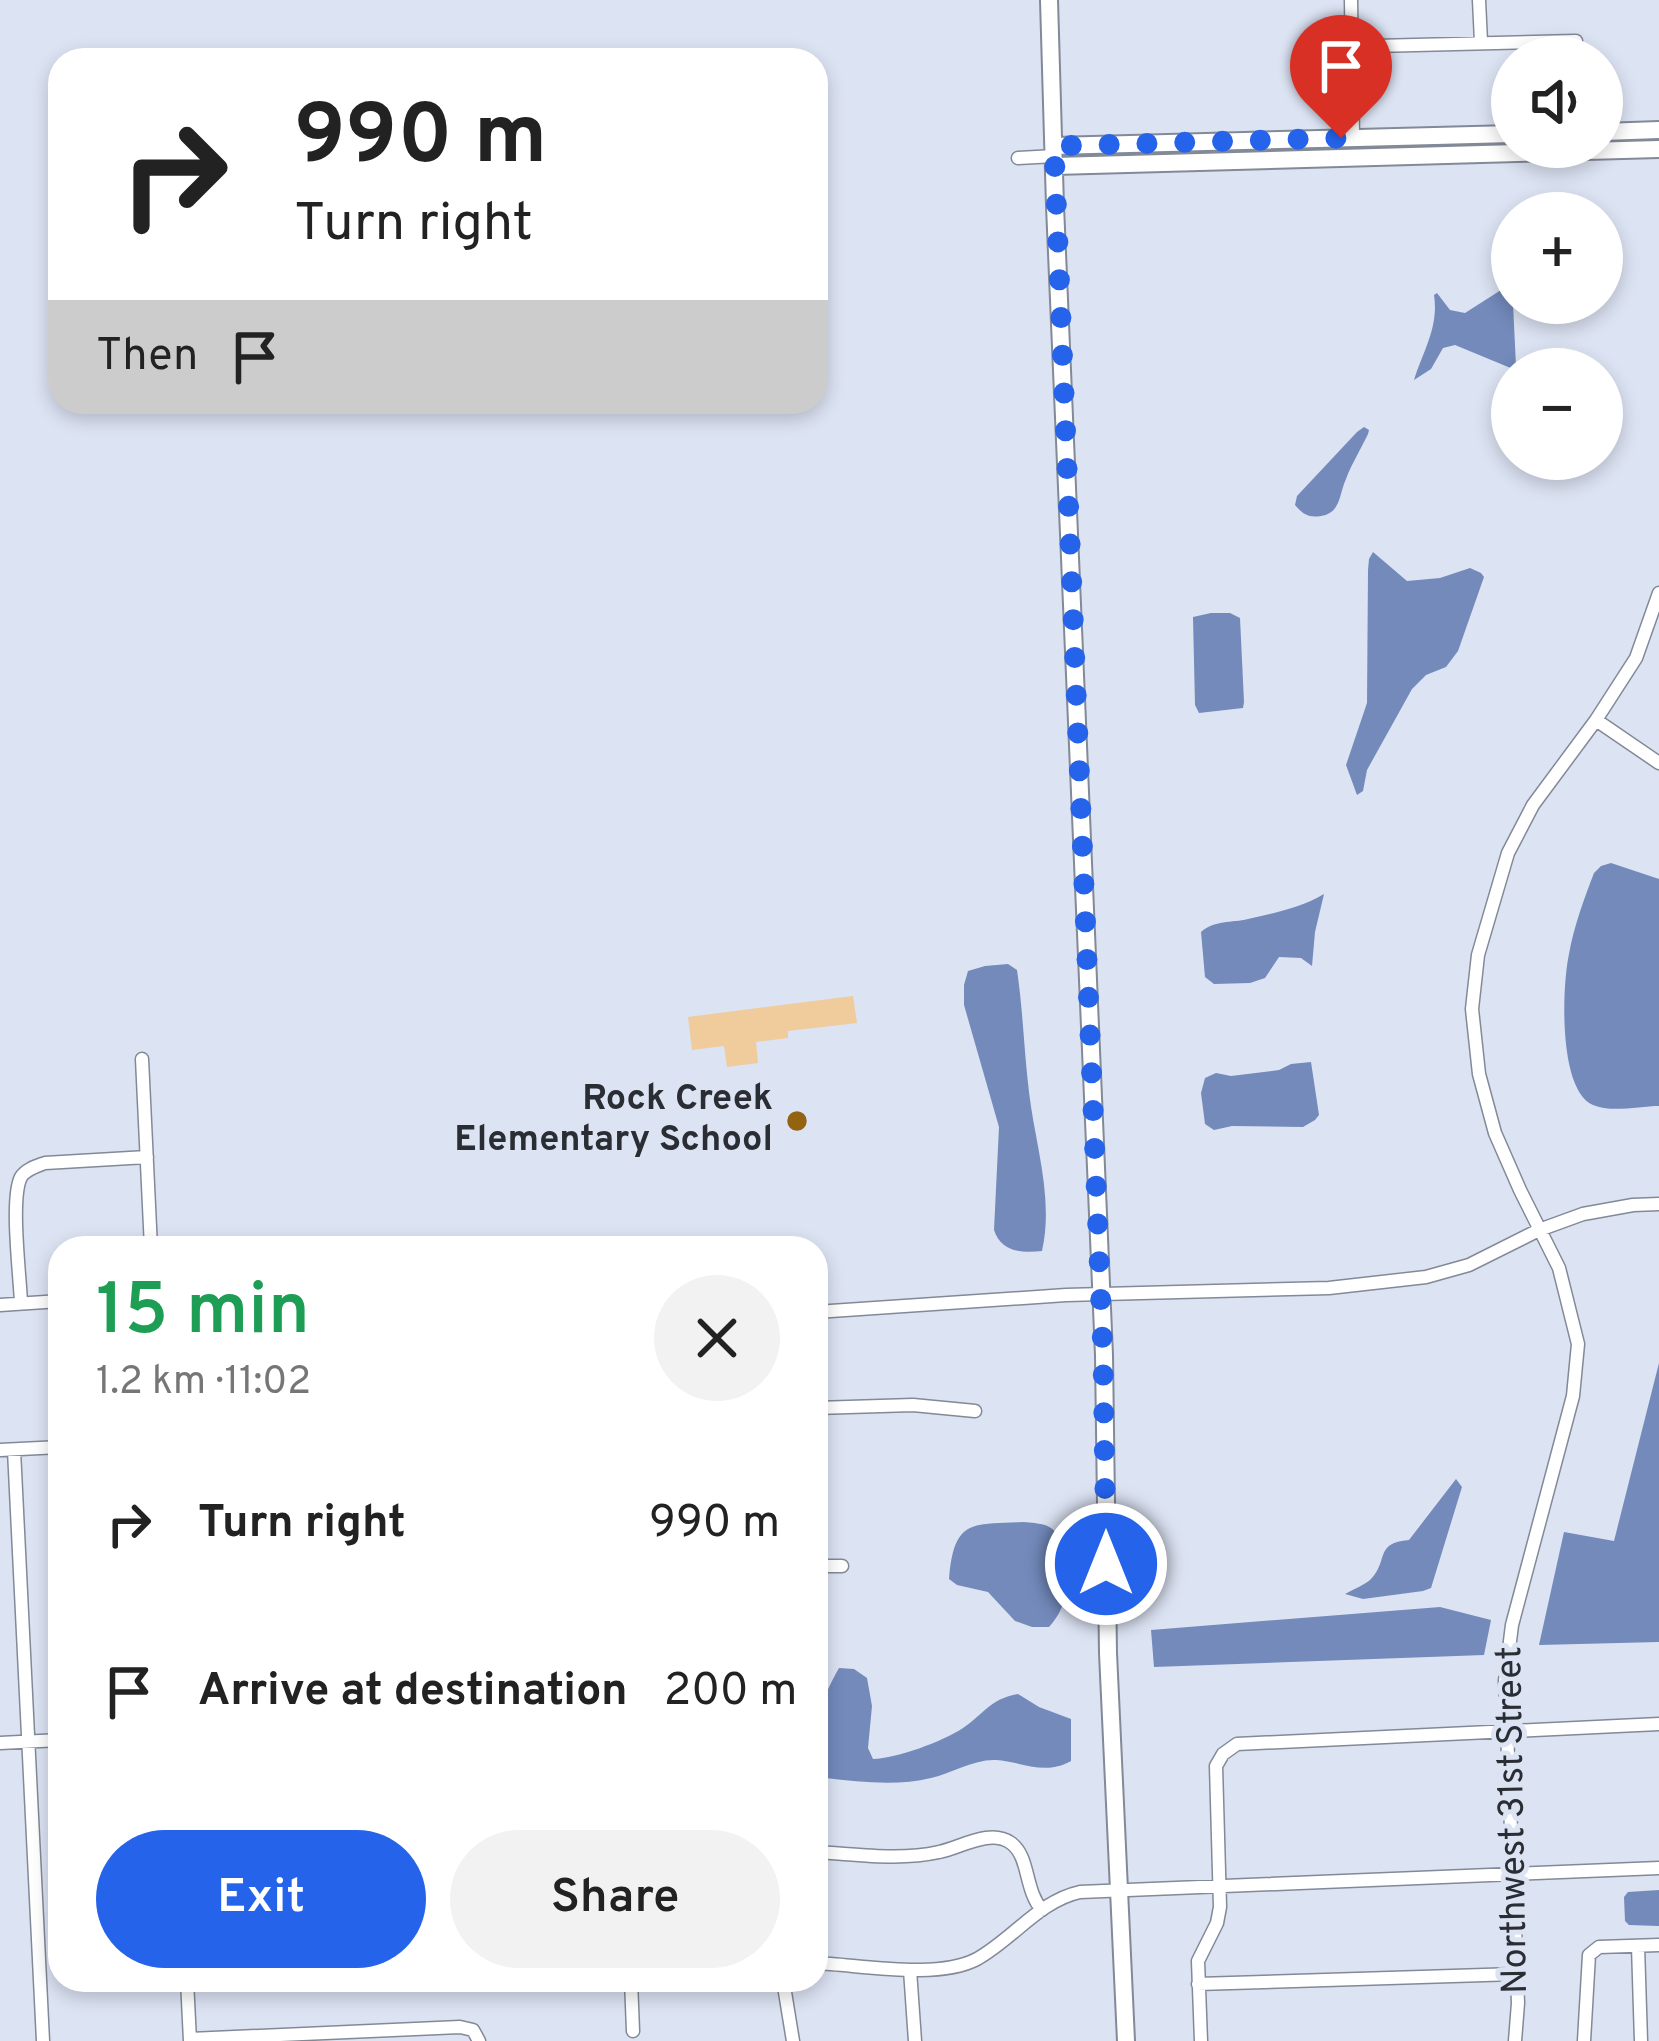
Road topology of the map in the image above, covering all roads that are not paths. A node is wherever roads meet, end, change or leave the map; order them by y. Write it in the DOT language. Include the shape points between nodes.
graph roads {
  1 [pos="1049,0"];
  2 [pos="1351,0"];
  3 [pos="1479,0"];
  4 [pos="1481,42"];
  5 [pos="1491,42"];
  6 [pos="1375,46"];
  7 [pos="1659,130"];
  8 [pos="1623,131"];
  9 [pos="1491,135"];
  10 [pos="1353,138"];
  11 [pos="1659,149"];
  12 [pos="1055,156"];
  13 [pos="1018,158"];
  14 [pos="1659,593"];
  15 [pos="1596,720"];
  16 [pos="1659,763"];
  17 [pos="142,1059"];
  18 [pos="147,1157"];
  19 [pos="1659,1204"];
  20 [pos="1539,1229"];
  21 [pos="150,1236"];
  22 [pos="1100,1294"];
  23 [pos="48,1302"];
  24 [pos="21,1303"];
  25 [pos="0,1305"];
  26 [pos="828,1311"];
  27 [pos="828,1407"];
  28 [pos="975,1411"];
  29 [pos="48,1448"];
  30 [pos="7,1450"];
  31 [pos="828,1566"];
  32 [pos="842,1566"];
  33 [pos="1659,1724"];
  34 [pos="1506,1731"];
  35 [pos="48,1740"];
  36 [pos="30,1741"];
  37 [pos="0,1743"];
  38 [pos="828,1853"];
  39 [pos="1659,1868"];
  40 [pos="1512,1874"];
  41 [pos="1220,1887"];
  42 [pos="1118,1892"];
  43 [pos="1042,1910"];
  44 [pos="1659,1945"];
  45 [pos="1638,1946"];
  46 [pos="828,1964"];
  47 [pos="910,1970"];
  48 [pos="1516,1974"];
  49 [pos="1198,1984"];
  50 [pos="188,1992"];
  51 [pos="631,1992"];
  52 [pos="785,1992"];
  53 [pos="633,2031"];
  54 [pos="476,2035"];
  55 [pos="190,2040"];
  56 [pos="43,2041"];
  57 [pos="793,2041"];
  58 [pos="914,2041"];
  59 [pos="1126,2041"];
  60 [pos="1201,2041"];
  61 [pos="1515,2041"];
  62 [pos="1584,2041"];
  63 [pos="1641,2041"];
  1 -- 12 [label="main road"];
  2 -- 10 [label="street"];
  3 -- 4 [label="street"];
  4 -- 5 [label="street"];
  4 -- 6 [label="street"];
  7 -- 8 [label="main road"];
  9 -- 10 [label="main road"];
  10 -- 12 [label="main road"];
  11 -- 12 [label="main road"];
  12 -- 13 [label="street"];
  12 -- 22 [label="main road"];
  14 -- 15 [label="street, Northwest 31st Street" via="1636,658"];
  15 -- 16 [label="street"];
  15 -- 20 [label="street, Northwest 31st Street" via="1532,805 1508,853 1478,955 1472,1009 1479,1074 1495,1133"];
  17 -- 18 [label="street"];
  18 -- 21 [label="street"];
  18 -- 24 [label="street" via="45,1162 21,1177"];
  19 -- 20 [label="street"];
  20 -- 22 [label="street" via="1426,1277"];
  20 -- 34 [label="street, Northwest 31st Street" via="1578,1344 1573,1396 1512,1625"];
  22 -- 26 [label="street"];
  22 -- 42 [label="main road"];
  23 -- 24 [label="street"];
  24 -- 25 [label="street"];
  27 -- 28 [label="street"];
  29 -- 30 [label="street"];
  30 -- 36 [label="street"];
  31 -- 32 [label="street"];
  33 -- 34 [label="street"];
  34 -- 40 [label="street, Northwest 31st Street"];
  34 -- 41 [label="street" via="1237,1744 1216,1766"];
  35 -- 36 [label="street"];
  36 -- 37 [label="street"];
  36 -- 56 [label="street"];
  38 -- 43 [label="street" via="909,1856 1001,1839 1023,1859"];
  39 -- 40 [label="street"];
  40 -- 41 [label="street"];
  40 -- 48 [label="street, Northwest 31st Street"];
  41 -- 42 [label="street"];
  41 -- 49 [label="street"];
  42 -- 43 [label="street" via="1061,1896"];
  42 -- 59 [label="main road"];
  43 -- 47 [label="street" via="977,1958"];
  44 -- 45 [label="street"];
  45 -- 62 [label="street" via="1599,1947 1589,1955"];
  45 -- 63 [label="street"];
  46 -- 47 [label="street"];
  47 -- 58 [label="street"];
  48 -- 49 [label="street"];
  48 -- 61 [label="street, Northwest 31st Street"];
  49 -- 60 [label="street"];
  50 -- 55 [label="street"];
  51 -- 53 [label="street"];
  52 -- 57 [label="street"];
  54 -- 55 [label="street" via="460,2027"];
}
